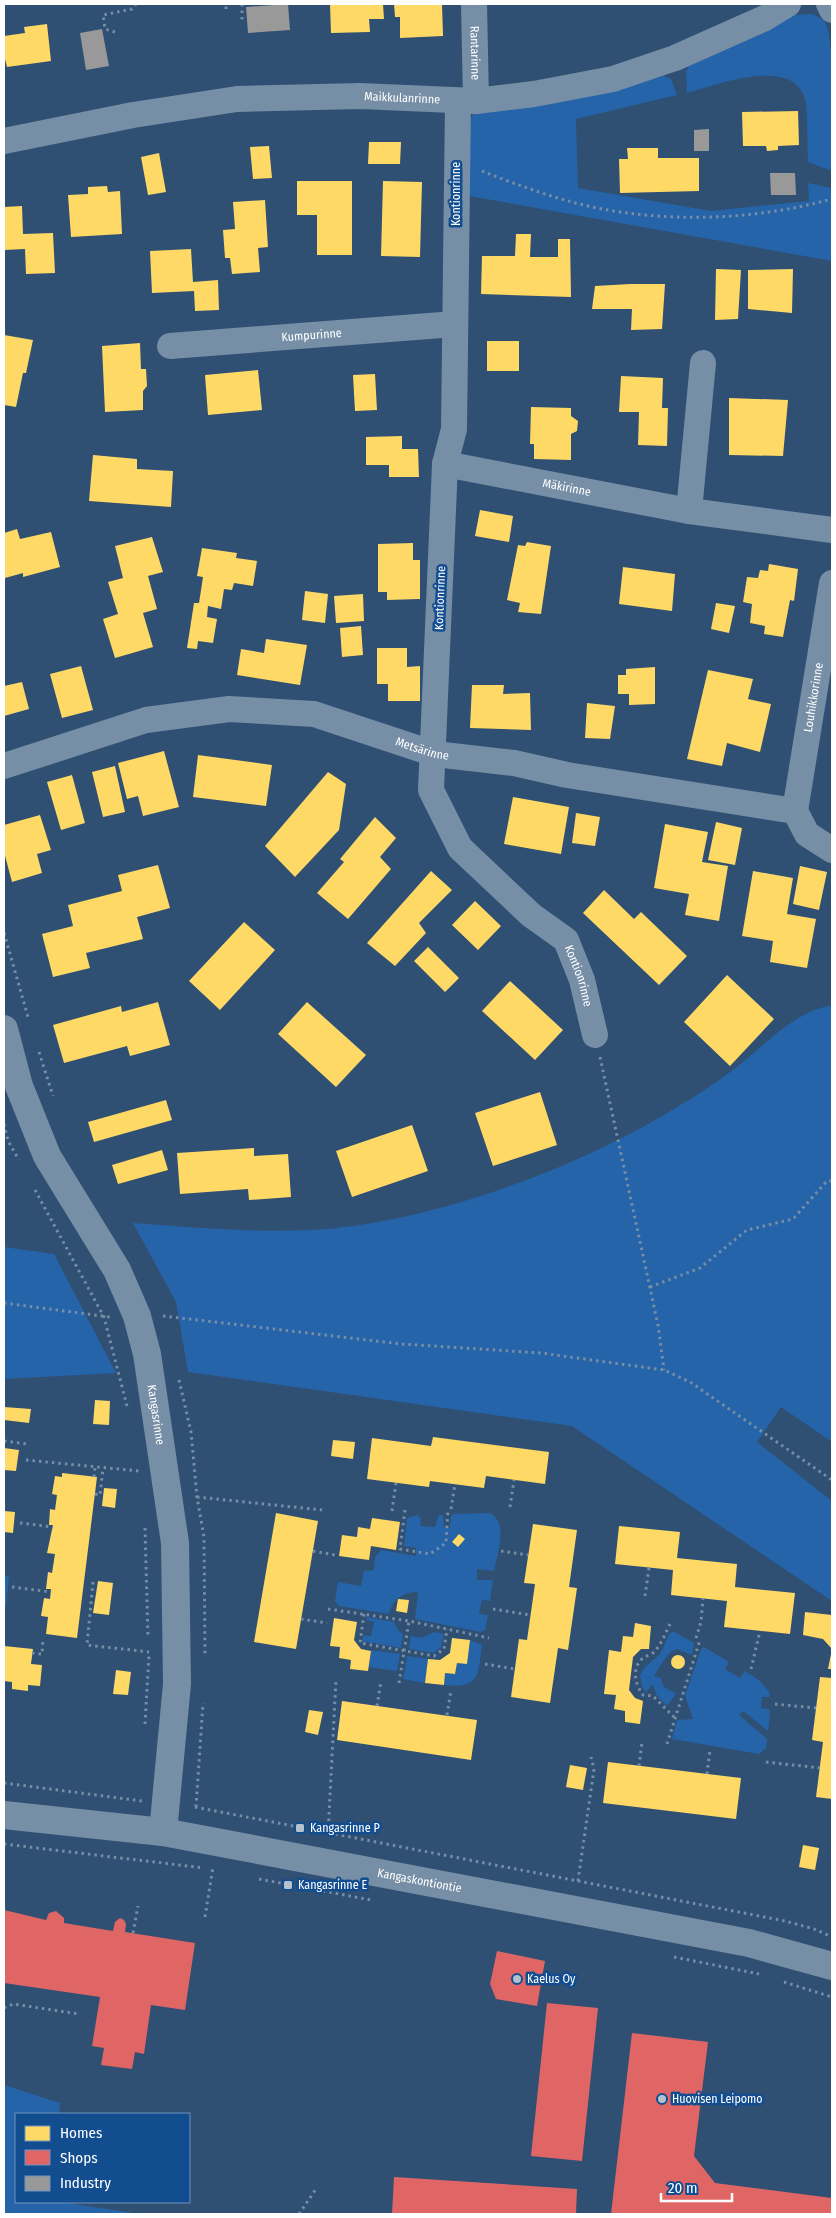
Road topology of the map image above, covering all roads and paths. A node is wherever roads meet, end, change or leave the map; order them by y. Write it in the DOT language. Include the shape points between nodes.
graph roads {
  1 [pos="136,4"];
  2 [pos="226,4"];
  3 [pos="242,4"];
  4 [pos="474,4"];
  5 [pos="788,4"];
  6 [pos="829,4"];
  7 [pos="226,9"];
  8 [pos="832,10"];
  9 [pos="242,22"];
  10 [pos="115,32"];
  11 [pos="467,101"];
  12 [pos="4,141"];
  13 [pos="456,160"];
  14 [pos="832,200"];
  15 [pos="455,324"];
  16 [pos="170,346"];
  17 [pos="703,363"];
  18 [pos="445,464"];
  19 [pos="689,511"];
  20 [pos="832,530"];
  21 [pos="832,583"];
  22 [pos="435,754"];
  23 [pos="4,766"];
  24 [pos="795,811"];
  25 [pos="832,850"];
  26 [pos="4,1028"];
  27 [pos="595,1035"];
  28 [pos="4,1124"];
  29 [pos="22,1166"];
  30 [pos="832,1181"];
  31 [pos="31,1183"];
  32 [pos="650,1287"];
  33 [pos="4,1304"];
  34 [pos="137,1316"];
  35 [pos="104,1317"];
  36 [pos="664,1370"];
  37 [pos="127,1408"];
  38 [pos="4,1441"];
  39 [pos="28,1444"];
  40 [pos="26,1460"];
  41 [pos="138,1462"];
  42 [pos="95,1467"];
  43 [pos="103,1468"];
  44 [pos="139,1471"];
  45 [pos="94,1477"];
  46 [pos="140,1480"];
  47 [pos="514,1480"];
  48 [pos="832,1480"];
  49 [pos="396,1482"];
  50 [pos="455,1484"];
  51 [pos="95,1494"];
  52 [pos="197,1497"];
  53 [pos="510,1507"];
  54 [pos="322,1510"];
  55 [pos="392,1510"];
  56 [pos="405,1510"];
  57 [pos="144,1518"];
  58 [pos="20,1523"];
  59 [pos="53,1527"];
  60 [pos="313,1551"];
  61 [pos="501,1551"];
  62 [pos="335,1554"];
  63 [pos="528,1555"];
  64 [pos="650,1568"];
  65 [pos="93,1582"];
  66 [pos="12,1587"];
  67 [pos="51,1592"];
  68 [pos="645,1596"];
  69 [pos="703,1598"];
  70 [pos="328,1609"];
  71 [pos="493,1610"];
  72 [pos="364,1614"];
  73 [pos="530,1615"];
  74 [pos="301,1619"];
  75 [pos="409,1621"];
  76 [pos="326,1623"];
  77 [pos="670,1624"];
  78 [pos="447,1629"];
  79 [pos="760,1632"];
  80 [pos="489,1638"];
  81 [pos="43,1640"];
  82 [pos="404,1651"];
  83 [pos="149,1652"];
  84 [pos="32,1653"];
  85 [pos="485,1664"];
  86 [pos="515,1669"];
  87 [pos="751,1669"];
  88 [pos="336,1680"];
  89 [pos="381,1680"];
  90 [pos="399,1683"];
  91 [pos="450,1690"];
  92 [pos="775,1704"];
  93 [pos="378,1706"];
  94 [pos="816,1708"];
  95 [pos="447,1715"];
  96 [pos="674,1717"];
  97 [pos="145,1728"];
  98 [pos="642,1742"];
  99 [pos="667,1744"];
  100 [pos="710,1750"];
  101 [pos="591,1757"];
  102 [pos="766,1762"];
  103 [pos="640,1766"];
  104 [pos="820,1768"];
  105 [pos="707,1774"];
  106 [pos="142,1792"];
  107 [pos="141,1801"];
  108 [pos="4,1815"];
  109 [pos="163,1832"];
  110 [pos="328,1834"];
  111 [pos="4,1844"];
  112 [pos="222,1871"];
  113 [pos="250,1877"];
  114 [pos="578,1882"];
  115 [pos="380,1901"];
  116 [pos="138,1906"];
  117 [pos="134,1933"];
  118 [pos="670,1956"];
  119 [pos="832,1966"];
  120 [pos="763,1975"];
  121 [pos="782,1981"];
  122 [pos="832,1997"];
  123 [pos="4,2008"];
  124 [pos="79,2014"];
  125 [pos="316,2189"];
  126 [pos="299,2214"];
  1 -- 10 [label="path" via="132,9 103,15 105,29"];
  2 -- 7 [label="path"];
  3 -- 9 [label="path"];
  4 -- 11 [label="street, Rantarinne"];
  5 -- 11 [label="street, Maikkulanrinne" via="710,44 613,79 534,94"];
  6 -- 8 [label="street"];
  11 -- 12 [label="street, Maikkulanrinne" via="360,96 236,99 133,115"];
  11 -- 13 [label="street, Kontionrinne"];
  13 -- 14 [label="path" via="514,183 601,209 742,216"];
  13 -- 15 [label="street, Kontionrinne"];
  15 -- 16 [label="street, Kumpurinne"];
  15 -- 18 [label="street, Kontionrinne" via="454,429"];
  17 -- 19 [label="street"];
  18 -- 19 [label="street, Mäkirinne"];
  18 -- 22 [label="street, Kontionrinne"];
  19 -- 20 [label="street, Mäkirinne"];
  21 -- 24 [label="street, Louhikkorinne"];
  22 -- 23 [label="street, Metsärinne" via="314,714 229,709 146,720"];
  22 -- 24 [label="street, Metsärinne" via="514,763 567,775"];
  22 -- 27 [label="street, Kontionrinne" via="432,790 460,848 531,915 566,940 582,980"];
  24 -- 25 [label="street" via="806,834"];
  26 -- 34 [label="street, Kangasrinne" via="19,1086 47,1156 116,1270"];
  27 -- 32 [label="path"];
  28 -- 29 [label="path" via="8,1141"];
  30 -- 32 [label="path" via="827,1181 793,1219 747,1230 700,1268"];
  31 -- 35 [label="path"];
  32 -- 36 [label="path"];
  33 -- 35 [label="path"];
  34 -- 35 [label="path"];
  34 -- 36 [label="path" via="164,1316 402,1344 541,1353"];
  34 -- 109 [label="street, Kangasrinne" via="147,1354 175,1543 177,1684"];
  35 -- 37 [label="path"];
  36 -- 48 [label="path" via="690,1382"];
  38 -- 39 [label="path"];
  40 -- 42 [label="path"];
  41 -- 44 [label="path"];
  42 -- 43 [label="path"];
  42 -- 45 [label="path"];
  43 -- 44 [label="path"];
  43 -- 51 [label="path" via="100,1495"];
  44 -- 46 [label="path"];
  47 -- 53 [label="path"];
  49 -- 55 [label="path"];
  50 -- 56 [label="path" via="446,1543 430,1554 400,1549"];
  52 -- 54 [label="path"];
  57 -- 83 [label="path"];
  58 -- 59 [label="path"];
  60 -- 62 [label="path"];
  61 -- 63 [label="path"];
  64 -- 68 [label="path"];
  65 -- 83 [label="path" via="87,1645"];
  66 -- 67 [label="path"];
  69 -- 96 [label="path" via="698,1639"];
  70 -- 72 [label="path"];
  71 -- 73 [label="path"];
  72 -- 75 [label="path"];
  72 -- 82 [label="path" via="360,1643"];
  74 -- 76 [label="path"];
  75 -- 78 [label="path"];
  75 -- 82 [label="path"];
  77 -- 96 [label="path" via="654,1652 642,1658 635,1678 643,1694 653,1696"];
  78 -- 80 [label="path"];
  78 -- 82 [label="path" via="444,1649 434,1656"];
  79 -- 87 [label="path"];
  81 -- 84 [label="path" via="42,1654"];
  82 -- 90 [label="path"];
  83 -- 97 [label="path"];
  85 -- 86 [label="path"];
  88 -- 110 [label="path"];
  89 -- 93 [label="path"];
  91 -- 95 [label="path"];
  92 -- 94 [label="path"];
  96 -- 99 [label="path"];
  98 -- 103 [label="path"];
  100 -- 105 [label="path"];
  101 -- 114 [label="path" via="594,1769"];
  102 -- 104 [label="path"];
  106 -- 107 [label="path"];
  108 -- 109 [label="street, Kangaskontiontie"];
  109 -- 119 [label="street, Kangaskontiontie" via="749,1943"];
  111 -- 112 [label="path"];
  113 -- 115 [label="path"];
  116 -- 117 [label="path"];
  118 -- 120 [label="path"];
  121 -- 122 [label="path"];
  123 -- 124 [label="path" via="13,2004"];
  125 -- 126 [label="path"];
}
